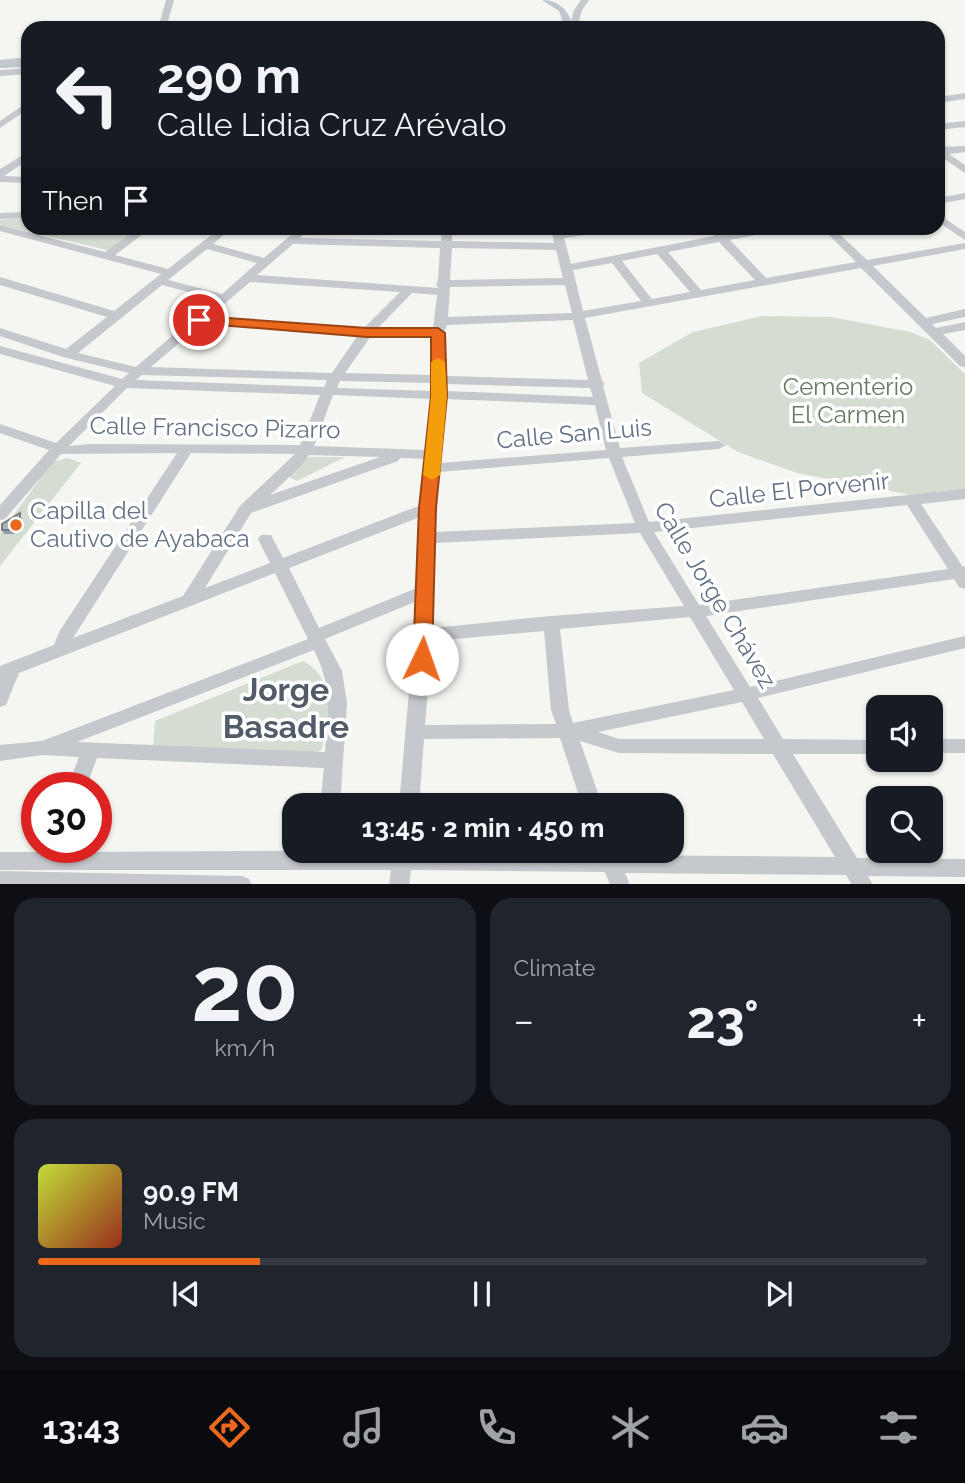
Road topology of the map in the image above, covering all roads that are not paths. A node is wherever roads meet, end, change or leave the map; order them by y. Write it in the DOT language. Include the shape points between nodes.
graph roads {
  1 [pos="170,0"];
  2 [pos="585,0"];
  3 [pos="164,21"];
  4 [pos="575,21"];
  5 [pos="21,61"];
  6 [pos="0,63"];
  7 [pos="21,71"];
  8 [pos="3,72"];
  9 [pos="965,96"];
  10 [pos="945,99"];
  11 [pos="21,110"];
  12 [pos="965,124"];
  13 [pos="0,125"];
  14 [pos="945,126"];
  15 [pos="965,149"];
  16 [pos="945,151"];
  17 [pos="945,155"];
  18 [pos="21,160"];
  19 [pos="965,170"];
  20 [pos="0,176"];
  21 [pos="21,179"];
  22 [pos="965,196"];
  23 [pos="945,200"];
  24 [pos="21,215"];
  25 [pos="0,216"];
  26 [pos="945,222"];
  27 [pos="0,228"];
  28 [pos="21,233"];
  29 [pos="28,235"];
  30 [pos="136,235"];
  31 [pos="217,235"];
  32 [pos="297,235"];
  33 [pos="447,235"];
  34 [pos="733,235"];
  35 [pos="834,235"];
  36 [pos="558,237"];
  37 [pos="721,237"];
  38 [pos="965,237"];
  39 [pos="290,241"];
  40 [pos="205,245"];
  41 [pos="447,245"];
  42 [pos="965,246"];
  43 [pos="660,250"];
  44 [pos="108,255"];
  45 [pos="614,258"];
  46 [pos="266,262"];
  47 [pos="866,265"];
  48 [pos="568,274"];
  49 [pos="165,277"];
  50 [pos="249,278"];
  51 [pos="0,281"];
  52 [pos="762,281"];
  53 [pos="442,288"];
  54 [pos="409,290"];
  55 [pos="698,294"];
  56 [pos="224,298"];
  57 [pos="649,303"];
  58 [pos="965,313"];
  59 [pos="116,316"];
  60 [pos="578,316"];
  61 [pos="199,320"];
  62 [pos="924,322"];
  63 [pos="965,326"];
  64 [pos="440,327"];
  65 [pos="0,332"];
  66 [pos="367,332"];
  67 [pos="935,332"];
  68 [pos="20,339"];
  69 [pos="1,352"];
  70 [pos="68,354"];
  71 [pos="965,363"];
  72 [pos="138,371"];
  73 [pos="336,376"];
  74 [pos="438,379"];
  75 [pos="124,384"];
  76 [pos="598,384"];
  77 [pos="329,391"];
  78 [pos="439,396"];
  79 [pos="601,401"];
  80 [pos="0,428"];
  81 [pos="719,445"];
  82 [pos="59,448"];
  83 [pos="186,450"];
  84 [pos="305,450"];
  85 [pos="614,454"];
  86 [pos="405,455"];
  87 [pos="433,462"];
  88 [pos="965,494"];
  89 [pos="912,502"];
  90 [pos="428,508"];
  91 [pos="244,510"];
  92 [pos="0,515"];
  93 [pos="644,528"];
  94 [pos="428,538"];
  95 [pos="267,539"];
  96 [pos="281,566"];
  97 [pos="962,576"];
  98 [pos="424,592"];
  99 [pos="188,602"];
  100 [pos="696,611"];
  101 [pos="551,622"];
  102 [pos="424,635"];
  103 [pos="317,639"];
  104 [pos="965,642"];
  105 [pos="61,649"];
  106 [pos="6,671"];
  107 [pos="748,694"];
  108 [pos="0,700"];
  109 [pos="568,731"];
  110 [pos="417,732"];
  111 [pos="943,746"];
  112 [pos="965,746"];
  113 [pos="781,747"];
  114 [pos="866,747"];
  115 [pos="42,748"];
  116 [pos="90,752"];
  117 [pos="0,753"];
  118 [pos="334,759"];
  119 [pos="82,772"];
  120 [pos="331,793"];
  121 [pos="410,793"];
  122 [pos="588,793"];
  123 [pos="112,854"];
  124 [pos="282,856"];
  125 [pos="21,858"];
  126 [pos="0,861"];
  127 [pos="403,863"];
  128 [pos="537,863"];
  129 [pos="613,867"];
  130 [pos="965,868"];
  131 [pos="858,876"];
  132 [pos="0,880"];
  133 [pos="242,884"];
  134 [pos="399,884"];
  1 -- 3 [label="street"];
  2 -- 4 [label="street"];
  5 -- 6 [label="street"];
  7 -- 8 [label="street"];
  9 -- 10 [label="street"];
  11 -- 13 [label="street"];
  12 -- 14 [label="street"];
  15 -- 16 [label="street"];
  17 -- 19 [label="street"];
  18 -- 20 [label="street"];
  20 -- 21 [label="street"];
  22 -- 23 [label="street"];
  24 -- 25 [label="street"];
  26 -- 38 [label="street"];
  27 -- 28 [label="street"];
  29 -- 44 [label="street"];
  30 -- 44 [label="street"];
  31 -- 40 [label="street"];
  32 -- 39 [label="street"];
  33 -- 41 [label="street"];
  34 -- 37 [label="street"];
  35 -- 47 [label="street"];
  36 -- 41 [label="street"];
  36 -- 48 [label="street, Calle Jorge Chávez"];
  37 -- 43 [label="street"];
  37 -- 52 [label="street"];
  39 -- 41 [label="street"];
  39 -- 46 [label="street"];
  40 -- 46 [label="street"];
  40 -- 49 [label="street"];
  41 -- 53 [label="street"];
  42 -- 47 [label="street"];
  43 -- 45 [label="street"];
  43 -- 55 [label="street"];
  44 -- 49 [label="street"];
  45 -- 48 [label="street"];
  45 -- 57 [label="street"];
  46 -- 50 [label="street"];
  47 -- 52 [label="street"];
  47 -- 62 [label="street"];
  48 -- 53 [label="street"];
  48 -- 60 [label="street, Calle Jorge Chávez"];
  49 -- 56 [label="street"];
  49 -- 59 [label="street"];
  50 -- 54 [label="street"];
  50 -- 56 [label="street"];
  51 -- 59 [label="street"];
  52 -- 55 [label="street"];
  53 -- 54 [label="street"];
  53 -- 64 [label="street"];
  54 -- 66 [label="street"];
  55 -- 57 [label="street"];
  56 -- 61 [label="street"];
  57 -- 60 [label="street"];
  58 -- 62 [label="street"];
  59 -- 70 [label="street"];
  60 -- 64 [label="street"];
  60 -- 76 [label="street, Calle Jorge Chávez"];
  61 -- 66 [label="street"];
  61 -- 72 [label="street"];
  62 -- 67 [label="street"];
  63 -- 67 [label="street"];
  64 -- 66 [label="street"];
  64 -- 74 [label="street"];
  65 -- 68 [label="street"];
  66 -- 73 [label="street"];
  67 -- 71 [label="street"];
  68 -- 69 [label="street"];
  68 -- 70 [label="street"];
  69 -- 75 [label="street"];
  70 -- 72 [label="street"];
  72 -- 73 [label="street"];
  72 -- 75 [label="street"];
  73 -- 74 [label="street"];
  73 -- 77 [label="street"];
  74 -- 76 [label="street"];
  74 -- 78 [label="street"];
  75 -- 77 [label="street"];
  75 -- 82 [label="street"];
  76 -- 79 [label="street, Calle Jorge Chávez"];
  77 -- 78 [label="street"];
  77 -- 84 [label="street"];
  78 -- 79 [label="street"];
  78 -- 87 [label="street"];
  79 -- 85 [label="street, Calle Jorge Chávez"];
  80 -- 82 [label="street, Calle Francisco Pizarro"];
  81 -- 85 [label="street, Calle San Luis"];
  82 -- 83 [label="street, Calle Francisco Pizarro"];
  82 -- 92 [label="street"];
  83 -- 84 [label="street, Calle Francisco Pizarro"];
  83 -- 105 [label="street" via="65,636"];
  84 -- 86 [label="street, Calle Francisco Pizarro"];
  84 -- 91 [label="street"];
  85 -- 87 [label="street, Calle San Luis"];
  85 -- 93 [label="street, Calle Jorge Chávez"];
  86 -- 87 [label="street, Calle Francisco Pizarro"];
  86 -- 91 [label="street"];
  87 -- 90 [label="street"];
  88 -- 89 [label="street, Calle El Porvenir"];
  89 -- 93 [label="street, Calle El Porvenir"];
  89 -- 97 [label="street"];
  90 -- 94 [label="street"];
  90 -- 96 [label="street"];
  91 -- 99 [label="street"];
  93 -- 94 [label="street, Calle El Porvenir"];
  93 -- 100 [label="street, Calle Jorge Chávez"];
  94 -- 98 [label="street"];
  95 -- 96 [label="street"];
  96 -- 99 [label="street"];
  96 -- 103 [label="street"];
  97 -- 100 [label="street"];
  98 -- 102 [label="street"];
  98 -- 103 [label="street"];
  99 -- 105 [label="street"];
  100 -- 101 [label="street"];
  100 -- 107 [label="street, Calle Jorge Chávez"];
  101 -- 102 [label="street"];
  101 -- 109 [label="street" via="560,710"];
  102 -- 110 [label="street"];
  103 -- 115 [label="street"];
  103 -- 118 [label="street" via="333,671 338,703"];
  104 -- 107 [label="street"];
  105 -- 106 [label="street"];
  106 -- 108 [label="street"];
  107 -- 109 [label="street"];
  107 -- 113 [label="street, Calle Jorge Chávez"];
  109 -- 110 [label="street"];
  109 -- 113 [label="street" via="618,747"];
  109 -- 122 [label="street"];
  110 -- 121 [label="street"];
  111 -- 112 [label="street"];
  113 -- 114 [label="street"];
  113 -- 131 [label="street, Calle Jorge Chávez"];
  115 -- 116 [label="street"];
  115 -- 117 [label="street"];
  116 -- 118 [label="street"];
  116 -- 119 [label="street"];
  118 -- 120 [label="street"];
  123 -- 124 [label="street"];
  125 -- 126 [label="street"];
  127 -- 134 [label="street"];
  128 -- 129 [label="street"];
  129 -- 131 [label="street"];
  130 -- 131 [label="street"];
  132 -- 133 [label="street"];
}
